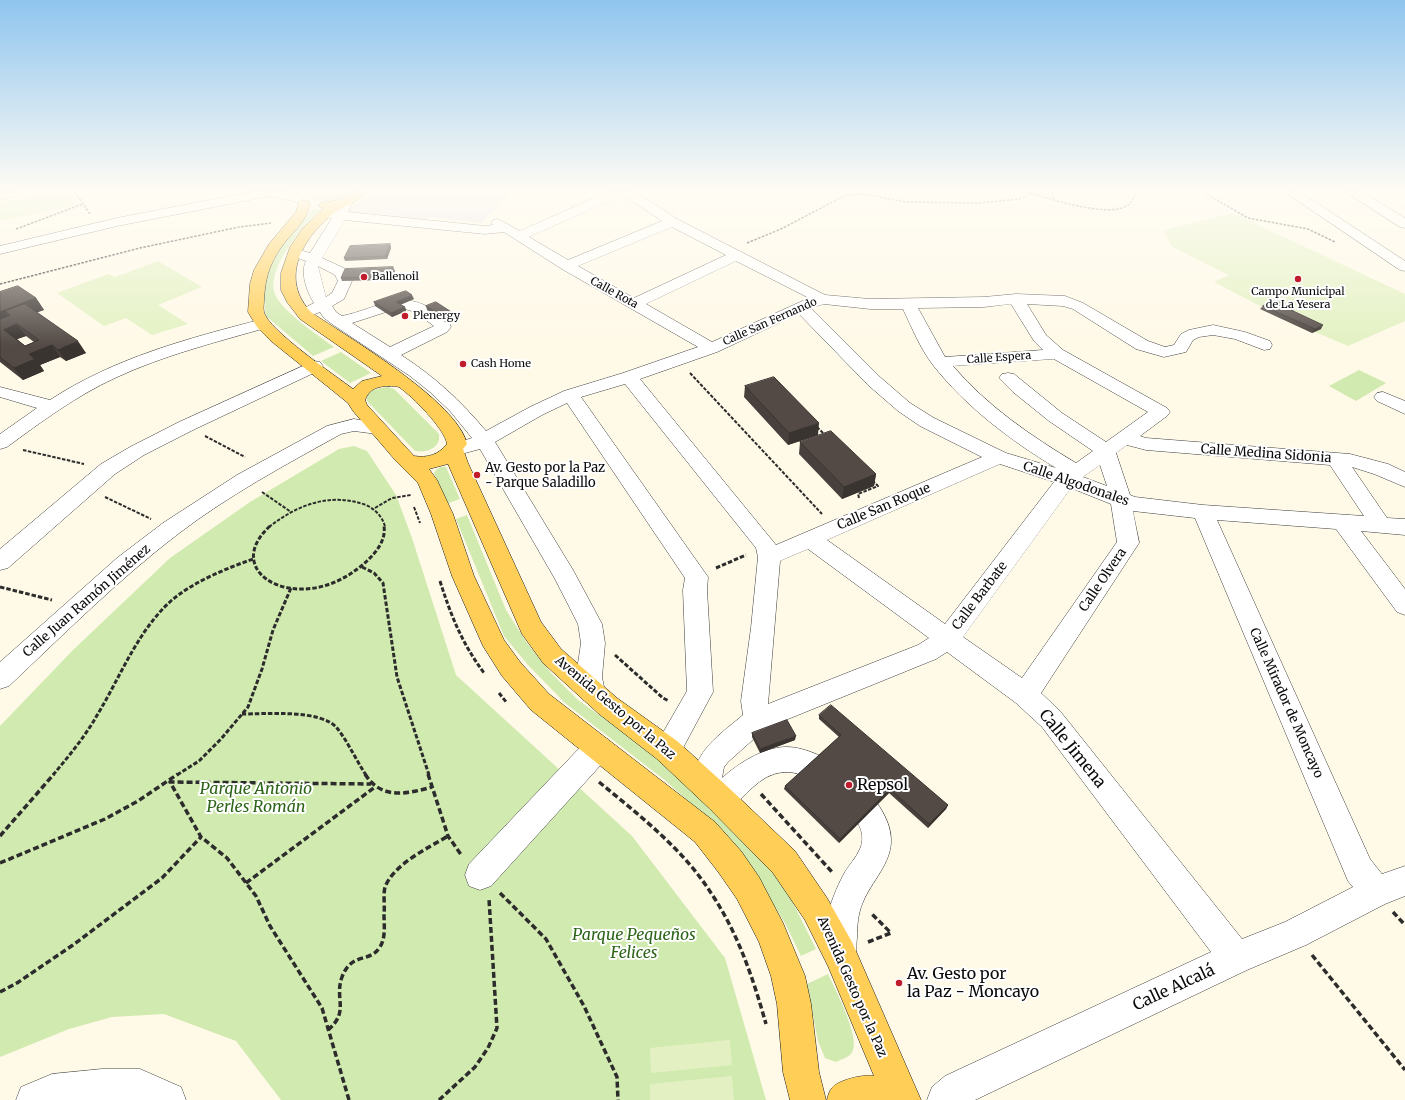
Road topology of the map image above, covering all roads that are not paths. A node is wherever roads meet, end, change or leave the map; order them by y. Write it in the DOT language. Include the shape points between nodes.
graph roads {
  1 [pos="39,243"];
  2 [pos="277,243"];
  3 [pos="299,243"];
  4 [pos="321,243"];
  5 [pos="531,243"];
  6 [pos="621,243"];
  7 [pos="714,243"];
  8 [pos="1369,243"];
  9 [pos="0,250"];
  10 [pos="295,250"];
  11 [pos="733,253"];
  12 [pos="313,260"];
  13 [pos="567,266"];
  14 [pos="1405,267"];
  15 [pos="822,299"];
  16 [pos="1016,299"];
  17 [pos="323,304"];
  18 [pos="634,304"];
  19 [pos="908,304"];
  20 [pos="801,307"];
  21 [pos="306,316"];
  22 [pos="338,321"];
  23 [pos="263,324"];
  24 [pos="1264,345"];
  25 [pos="711,348"];
  26 [pos="390,354"];
  27 [pos="1057,354"];
  28 [pos="940,362"];
  29 [pos="314,366"];
  30 [pos="628,377"];
  31 [pos="1008,378"];
  32 [pos="403,382"];
  33 [pos="0,392"];
  34 [pos="570,395"];
  35 [pos="1383,397"];
  36 [pos="358,404"];
  37 [pos="52,406"];
  38 [pos="1405,408"];
  39 [pos="340,427"];
  40 [pos="378,428"];
  41 [pos="1124,438"];
  42 [pos="484,440"];
  43 [pos="8,445"];
  44 [pos="454,450"];
  45 [pos="1106,451"];
  46 [pos="999,457"];
  47 [pos="1336,459"];
  48 [pos="408,461"];
  49 [pos="1072,475"];
  50 [pos="1405,480"];
  51 [pos="1121,499"];
  52 [pos="1203,512"];
  53 [pos="1343,523"];
  54 [pos="1381,525"];
  55 [pos="1405,527"];
  56 [pos="810,539"];
  57 [pos="767,552"];
  58 [pos="0,562"];
  59 [pos="1405,606"];
  60 [pos="948,639"];
  61 [pos="0,678"];
  62 [pos="592,692"];
  63 [pos="1025,695"];
  64 [pos="757,720"];
  65 [pos="598,748"];
  66 [pos="667,750"];
  67 [pos="714,794"];
  68 [pos="485,886"];
  69 [pos="1390,887"];
  70 [pos="840,954"];
  71 [pos="1236,958"];
  72 [pos="34,1100"];
  73 [pos="168,1100"];
  74 [pos="808,1100"];
  75 [pos="845,1100"];
  76 [pos="890,1100"];
  77 [pos="903,1100"];
  78 [pos="945,1100"];
  1 -- 9 [label="street"];
  2 -- 23 [label="main road" via="261,270 257,284 256,312"];
  3 -- 10 [label="main road, Avenida Gesto por la Paz"];
  4 -- 12 [label="street"];
  5 -- 13 [label="street, Calle Rota"];
  6 -- 13 [label="street"];
  7 -- 11 [label="street"];
  8 -- 14 [label="street"];
  10 -- 12 [label="street"];
  10 -- 21 [label="main road, Avenida Gesto por la Paz" via="288,272 289,292"];
  11 -- 15 [label="street"];
  11 -- 18 [label="street"];
  12 -- 17 [label="street" via="310,267 312,278 316,294"];
  12 -- 17 [label="street" via="341,272 345,281 339,296"];
  13 -- 18 [label="street, Calle Rota"];
  15 -- 19 [label="street, Calle San Fernando" via="870,304"];
  15 -- 20 [label="street, Calle San Fernando"];
  16 -- 19 [label="street, Calle San Fernando"];
  16 -- 24 [label="street, Calle San Fernando" via="1065,301 1078,306 1142,345 1164,352 1180,348 1187,337 1195,333 1213,330 1239,334"];
  16 -- 27 [label="street" via="1040,338"];
  17 -- 21 [label="street"];
  17 -- 22 [label="street" via="330,315"];
  18 -- 25 [label="street, Calle Rota"];
  19 -- 28 [label="street"];
  20 -- 25 [label="street, Calle San Fernando"];
  20 -- 46 [label="street, Calle Algodonales" via="874,381 904,407 927,422"];
  21 -- 32 [label="main road, Avenida Gesto por la Paz"];
  22 -- 26 [label="street"];
  22 -- 26 [label="street" via="394,305 415,306 443,325 441,329"];
  23 -- 29 [label="main road"];
  23 -- 37 [label="street" via="171,350 124,367"];
  25 -- 30 [label="street, Calle San Fernando"];
  26 -- 42 [label="street" via="436,388"];
  27 -- 28 [label="street, Calle Espera"];
  27 -- 41 [label="street, Calle Barbate" via="1161,412"];
  28 -- 49 [label="street" via="981,405"];
  29 -- 36 [label="main road"];
  29 -- 58 [label="street" via="186,426 108,469"];
  30 -- 34 [label="street, Calle San Fernando"];
  30 -- 57 [label="street"];
  31 -- 45 [label="street" via="1044,408"];
  32 -- 36 [label="main road" via="389,380 373,383 360,391"];
  32 -- 44 [label="main road, Avenida Gesto por la Paz" via="448,426 456,439"];
  33 -- 37 [label="street"];
  34 -- 42 [label="street, Calle San Fernando"];
  34 -- 66 [label="street" via="697,577 695,590 700,692"];
  35 -- 38 [label="street"];
  36 -- 39 [label="street, Calle Juan Ramón Jiménez"];
  36 -- 40 [label="main road"];
  37 -- 43 [label="street"];
  39 -- 40 [label="street, Calle Juan Ramón Jiménez" via="354,425"];
  39 -- 61 [label="street, Calle Juan Ramón Jiménez" via="264,468 171,528 124,564"];
  40 -- 48 [label="main road"];
  41 -- 45 [label="street, Calle Barbate"];
  41 -- 47 [label="street, Calle Medina Sidonia" via="1146,444"];
  42 -- 44 [label="street, Calle San Fernando"];
  42 -- 62 [label="street" via="565,576 590,624 593,643 589,677"];
  44 -- 48 [label="main road" via="433,462 424,464"];
  44 -- 62 [label="main road, Avenida Gesto por la Paz" via="530,627 552,656"];
  45 -- 49 [label="street, Calle Barbate"];
  45 -- 51 [label="street, Calle Olvera"];
  46 -- 49 [label="street, Calle Algodonales"];
  46 -- 56 [label="street, Calle San Roque"];
  47 -- 50 [label="street, Calle Medina Sidonia" via="1381,469"];
  47 -- 54 [label="street"];
  48 -- 65 [label="main road" via="427,480 442,514 463,576 495,646 540,702"];
  49 -- 51 [label="street, Calle Algodonales"];
  49 -- 60 [label="street, Calle Barbate"];
  51 -- 52 [label="street, Calle Algodonales" via="1133,504"];
  51 -- 63 [label="street, Calle Olvera" via="1128,543"];
  52 -- 53 [label="street, Calle Algodonales"];
  52 -- 69 [label="street, Calle Mirador de Moncayo" via="1359,870"];
  53 -- 54 [label="street, Calle Algodonales"];
  53 -- 59 [label="street"];
  54 -- 55 [label="street, Calle Algodonales"];
  56 -- 57 [label="street, Calle San Roque"];
  56 -- 60 [label="street, Calle Jimena"];
  57 -- 64 [label="street" via="763,628 754,701"];
  60 -- 63 [label="street, Calle Jimena"];
  60 -- 64 [label="street, Calle Barbate" via="927,652"];
  62 -- 66 [label="main road, Avenida Gesto por la Paz"];
  63 -- 71 [label="street, Calle Jimena" via="1051,719"];
  64 -- 67 [label="street, Calle Barbate" via="718,753 711,763 708,776"];
  65 -- 68 [label="street"];
  65 -- 74 [label="main road" via="705,832 748,888 772,934 788,976 794,1004 801,1072"];
  66 -- 67 [label="main road, Avenida Gesto por la Paz"];
  67 -- 70 [label="main road, Avenida Gesto por la Paz" via="784,862 816,909"];
  67 -- 70 [label="street" via="754,769 785,760 802,761 823,772 858,801 875,829 877,845 845,904 840,929"];
  69 -- 71 [label="street, Calle Alcalá" via="1296,934"];
  70 -- 77 [label="main road, Avenida Gesto por la Paz"];
  71 -- 78 [label="street, Calle Alcalá" via="958,1089"];
  72 -- 73 [label="street" via="52,1092 102,1087 140,1088"];
  75 -- 76 [label="main road" via="853,1095 869,1093"];
}
